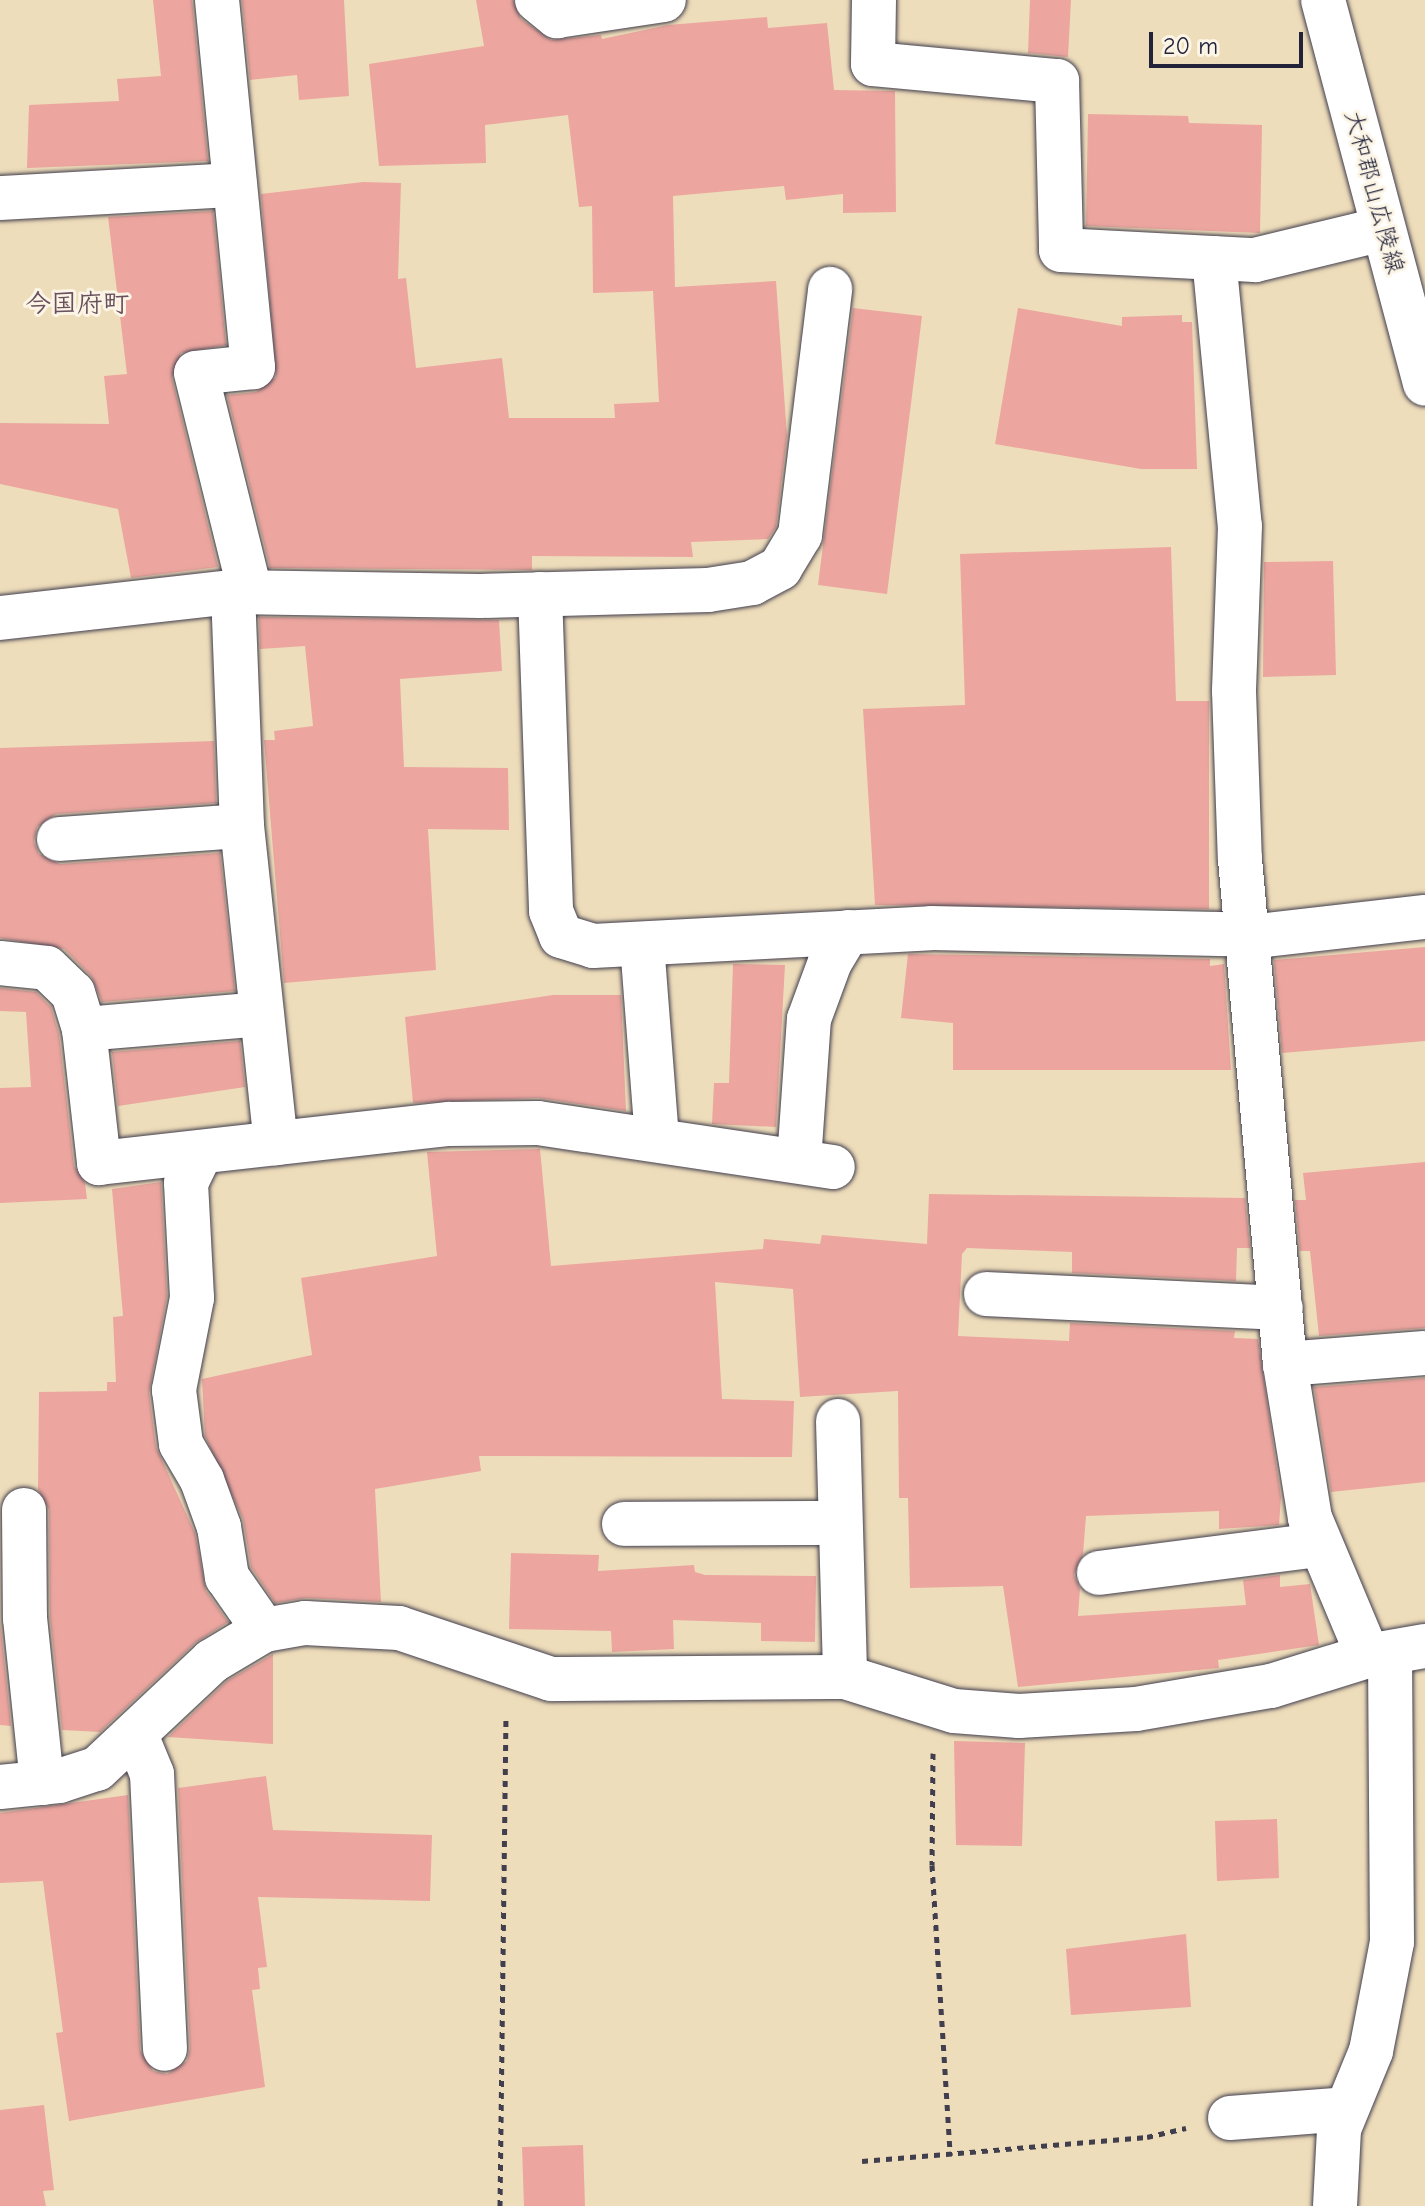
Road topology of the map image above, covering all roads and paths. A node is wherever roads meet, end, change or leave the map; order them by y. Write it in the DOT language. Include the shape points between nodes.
graph roads {
  1 [pos="217,0"];
  2 [pos="537,0"];
  3 [pos="664,0"];
  4 [pos="874,0"];
  5 [pos="1323,0"];
  6 [pos="235,185"];
  7 [pos="0,198"];
  8 [pos="1383,229"];
  9 [pos="1214,258"];
  10 [pos="1411,275"];
  11 [pos="830,289"];
  12 [pos="1425,384"];
  13 [pos="241,592"];
  14 [pos="540,594"];
  15 [pos="0,618"];
  16 [pos="242,826"];
  17 [pos="59,839"];
  18 [pos="1425,917"];
  19 [pos="848,932"];
  20 [pos="1245,933"];
  21 [pos="642,944"];
  22 [pos="0,963"];
  23 [pos="261,1014"];
  24 [pos="84,1029"];
  25 [pos="657,1139"];
  26 [pos="276,1143"];
  27 [pos="201,1152"];
  28 [pos="986,1294"];
  29 [pos="1281,1308"];
  30 [pos="1425,1353"];
  31 [pos="1285,1364"];
  32 [pos="838,1421"];
  33 [pos="24,1510"];
  34 [pos="840,1523"];
  35 [pos="624,1524"];
  36 [pos="1318,1545"];
  37 [pos="1099,1573"];
  38 [pos="264,1630"];
  39 [pos="1394,1651"];
  40 [pos="506,1666"];
  41 [pos="845,1677"];
  42 [pos="940,1706"];
  43 [pos="136,1735"];
  44 [pos="42,1783"];
  45 [pos="0,1787"];
  46 [pos="165,2049"];
  47 [pos="1346,2109"];
  48 [pos="1230,2118"];
  49 [pos="950,2155"];
  50 [pos="862,2161"];
  51 [pos="500,2206"];
  52 [pos="1335,2206"];
  1 -- 6 [label="street"];
  2 -- 3 [label="street" via="557,16"];
  4 -- 9 [label="street" via="873,64 1057,81 1061,250"];
  5 -- 8 [label="street, 大和郡山広陵線"];
  6 -- 7 [label="street"];
  6 -- 13 [label="street" via="253,367 196,373"];
  8 -- 9 [label="street" via="1255,260"];
  8 -- 10 [label="street, 大和郡山広陵線"];
  9 -- 20 [label="street" via="1240,526 1234,691"];
  10 -- 12 [label="street, 大和郡山広陵線"];
  11 -- 14 [label="street" via="800,535 780,568 752,583 708,590"];
  13 -- 14 [label="street"];
  13 -- 15 [label="street"];
  13 -- 16 [label="street"];
  14 -- 21 [label="street" via="551,911 561,936 593,946"];
  16 -- 17 [label="street"];
  16 -- 23 [label="street"];
  18 -- 20 [label="street"];
  19 -- 20 [label="street" via="931,928"];
  19 -- 21 [label="street"];
  19 -- 25 [label="street" via="830,962 809,1019 816,1164"];
  20 -- 29 [label="street"];
  21 -- 25 [label="street"];
  22 -- 24 [label="street" via="47,968 73,993"];
  23 -- 24 [label="street"];
  23 -- 26 [label="street"];
  24 -- 27 [label="street" via="99,1163"];
  25 -- 26 [label="street" via="538,1123 449,1124"];
  26 -- 27 [label="street"];
  27 -- 38 [label="street" via="186,1183 192,1298 174,1390 179,1431 219,1527 227,1577"];
  28 -- 29 [label="street"];
  29 -- 31 [label="street"];
  30 -- 31 [label="street"];
  31 -- 36 [label="street"];
  32 -- 34 [label="street"];
  33 -- 44 [label="street" via="25,1618"];
  34 -- 35 [label="street"];
  34 -- 41 [label="street"];
  36 -- 37 [label="street"];
  36 -- 39 [label="street"];
  38 -- 40 [label="street" via="353,1622 399,1628"];
  38 -- 43 [label="street" via="212,1661"];
  39 -- 42 [label="street" via="1271,1686 1136,1709 1019,1716"];
  39 -- 47 [label="street" via="1392,1942 1371,2051"];
  40 -- 41 [label="street" via="551,1679 592,1682"];
  40 -- 51 [label="path"];
  41 -- 42 [label="street"];
  42 -- 49 [label="path" via="933,1742 932,1865"];
  43 -- 44 [label="street" via="97,1769"];
  43 -- 46 [label="street" via="152,1774"];
  44 -- 45 [label="street"];
  47 -- 48 [label="street"];
  47 -- 52 [label="street" via="1333,2173"];
  48 -- 49 [label="path" via="1147,2137"];
  49 -- 50 [label="path"];
}
